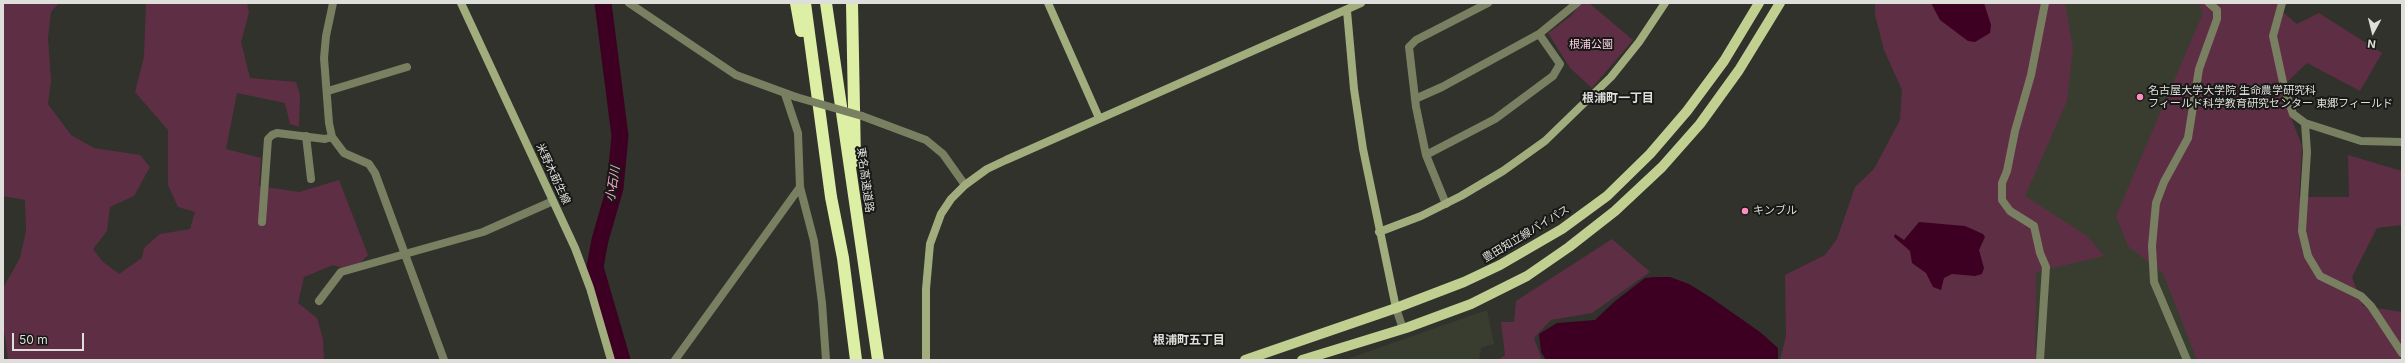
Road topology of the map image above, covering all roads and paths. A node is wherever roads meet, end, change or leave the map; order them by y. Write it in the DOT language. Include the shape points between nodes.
graph roads {
  1 [pos="333,3"];
  2 [pos="461,3"];
  3 [pos="629,3"];
  4 [pos="796,3"];
  5 [pos="805,3"];
  6 [pos="826,3"];
  7 [pos="852,3"];
  8 [pos="1049,3"];
  9 [pos="1361,3"];
  10 [pos="1488,3"];
  11 [pos="1577,3"];
  12 [pos="1666,3"];
  13 [pos="1759,3"];
  14 [pos="1780,3"];
  15 [pos="2045,3"];
  16 [pos="2209,3"];
  17 [pos="2282,3"];
  18 [pos="1346,10"];
  19 [pos="1539,34"];
  20 [pos="407,67"];
  21 [pos="328,91"];
  22 [pos="785,94"];
  23 [pos="1415,99"];
  24 [pos="1099,118"];
  25 [pos="2305,123"];
  26 [pos="306,136"];
  27 [pos="332,137"];
  28 [pos="2402,142"];
  29 [pos="1426,155"];
  30 [pos="310,179"];
  31 [pos="965,185"];
  32 [pos="800,187"];
  33 [pos="832,197"];
  34 [pos="553,201"];
  35 [pos="855,201"];
  36 [pos="1446,204"];
  37 [pos="262,222"];
  38 [pos="1379,232"];
  39 [pos="405,255"];
  40 [pos="319,301"];
  41 [pos="1396,308"];
  42 [pos="1403,329"];
  43 [pos="2402,353"];
  44 [pos="444,360"];
  45 [pos="611,360"];
  46 [pos="675,360"];
  47 [pos="826,360"];
  48 [pos="856,360"];
  49 [pos="878,360"];
  50 [pos="926,360"];
  51 [pos="1245,360"];
  52 [pos="1302,360"];
  53 [pos="2040,360"];
  54 [pos="2188,360"];
  1 -- 21 [label="street" via="324,58"];
  2 -- 34 [label="street, 米野木莇生線"];
  3 -- 22 [label="street" via="736,75"];
  4 -- 33 [label="highway"];
  5 -- 33 [label="highway"];
  6 -- 35 [label="highway, 東名高速道路"];
  7 -- 35 [label="highway"];
  8 -- 24 [label="street"];
  9 -- 18 [label="street"];
  10 -- 23 [label="street" via="1411,44 1409,51"];
  11 -- 19 [label="street"];
  12 -- 36 [label="street" via="1626,60 1558,129 1503,171"];
  13 -- 41 [label="main road, 豊田知立線バイパス" via="1724,61 1687,112 1650,154 1607,196 1562,229 1500,265 1457,285"];
  14 -- 42 [label="main road" via="1739,70 1700,124 1662,167 1615,211 1527,276 1471,304"];
  15 -- 53 [label="street" via="2024,104 2002,183 2002,200 2010,210 2034,226 2046,267"];
  16 -- 54 [label="street" via="2217,10 2217,19 2199,69 2188,138 2164,182 2156,203 2152,246 2154,282"];
  17 -- 25 [label="street" via="2273,36 2274,50 2294,114"];
  18 -- 24 [label="street"];
  18 -- 38 [label="street" via="1355,96"];
  19 -- 23 [label="street"];
  19 -- 29 [label="street" via="1560,64 1553,76 1495,119"];
  20 -- 21 [label="street"];
  21 -- 27 [label="street" via="328,123"];
  22 -- 31 [label="street, bridge" via="862,116 926,140 943,154"];
  22 -- 32 [label="street" via="798,133"];
  23 -- 29 [label="street"];
  24 -- 31 [label="street" via="999,163"];
  25 -- 28 [label="street" via="2361,140"];
  25 -- 43 [label="street" via="2307,152 2302,230 2308,256 2320,276 2361,296 2371,306"];
  26 -- 27 [label="street" via="325,139"];
  26 -- 30 [label="street"];
  26 -- 37 [label="street" via="277,133 268,139"];
  27 -- 39 [label="street" via="344,153 369,164 375,173"];
  29 -- 36 [label="street"];
  31 -- 50 [label="street" via="941,214 930,244 926,289"];
  32 -- 46 [label="street"];
  32 -- 47 [label="street" via="814,241"];
  33 -- 48 [label="highway"];
  34 -- 39 [label="street" via="484,232"];
  34 -- 45 [label="street, 米野木莇生線" via="583,269"];
  35 -- 49 [label="highway, 東名高速道路"];
  36 -- 38 [label="street"];
  38 -- 41 [label="street"];
  39 -- 40 [label="street" via="340,272"];
  39 -- 44 [label="street"];
  41 -- 42 [label="street"];
  41 -- 51 [label="main road, 豊田知立線バイパス"];
  42 -- 52 [label="main road"];
}
